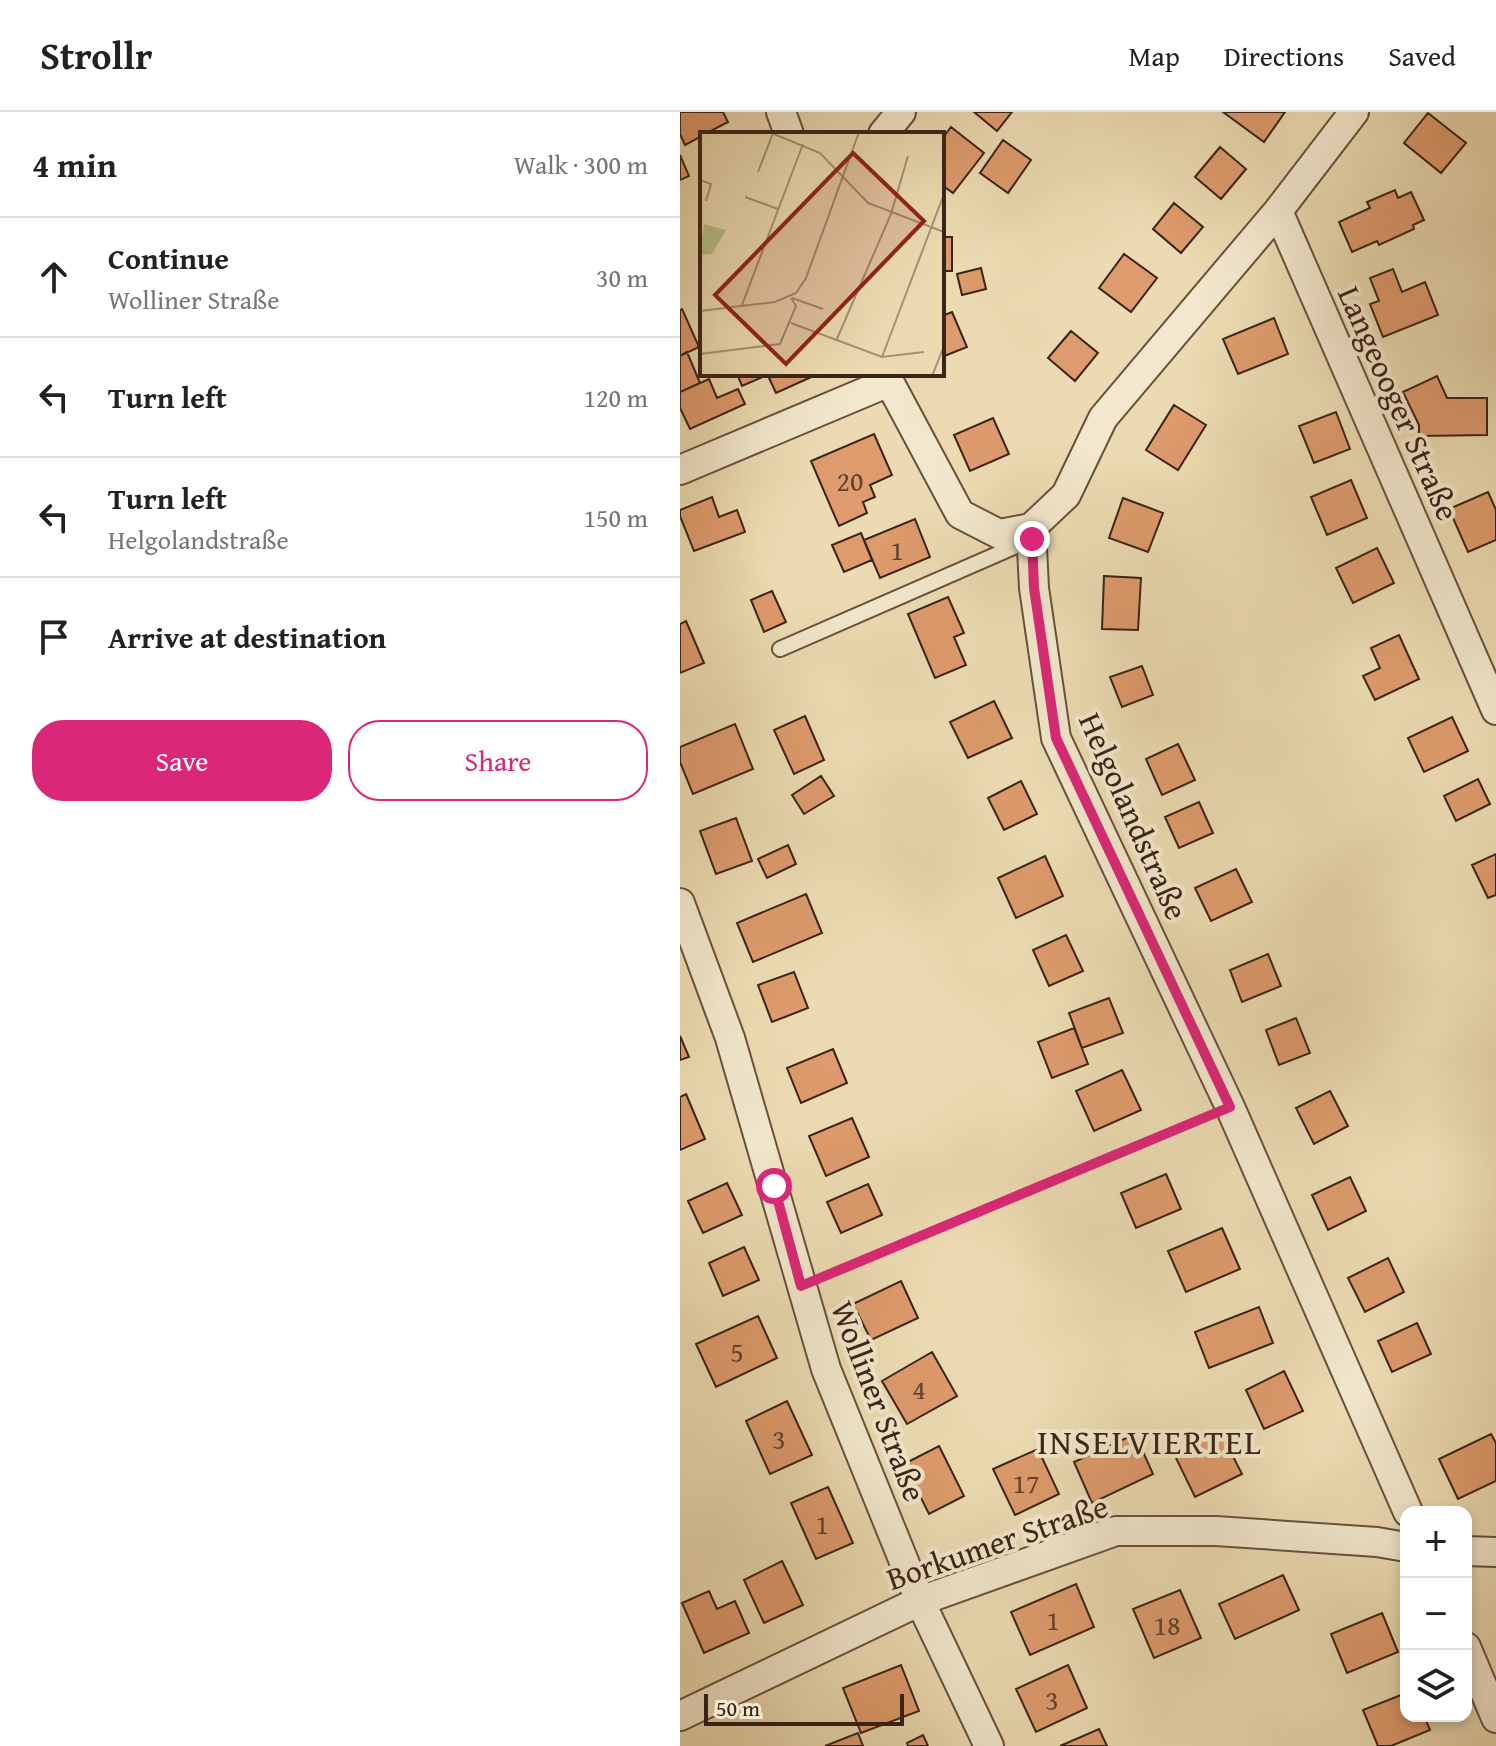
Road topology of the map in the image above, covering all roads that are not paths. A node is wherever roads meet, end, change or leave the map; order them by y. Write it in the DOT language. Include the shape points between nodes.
graph roads {
  1 [pos="781,112"];
  2 [pos="901,112"];
  3 [pos="1354,112"];
  4 [pos="788,132"];
  5 [pos="885,132"];
  6 [pos="1278,211"];
  7 [pos="887,378"];
  8 [pos="680,470"];
  9 [pos="1032,533"];
  10 [pos="780,649"];
  11 [pos="1496,710"];
  12 [pos="680,903"];
  13 [pos="1405,1506"];
  14 [pos="1400,1546"];
  15 [pos="1472,1551"];
  16 [pos="1496,1552"];
  17 [pos="920,1601"];
  18 [pos="1467,1650"];
  19 [pos="680,1716"];
  20 [pos="1496,1718"];
  21 [pos="989,1746"];
  1 -- 4 [label="street"];
  2 -- 5 [label="street"];
  3 -- 6 [label="street"];
  6 -- 9 [label="street" via="1103,418 1066,495"];
  6 -- 11 [label="street, Langeooger Straße"];
  7 -- 8 [label="street"];
  7 -- 9 [label="street" via="960,514 999,534"];
  9 -- 10 [label="lane"];
  9 -- 13 [label="street, Helgolandstraße" via="1034,588 1056,738 1230,1107"];
  12 -- 17 [label="street, Wolliner Straße" via="730,1038 826,1369"];
  14 -- 17 [label="street, Borkumer Straße" via="1216,1531 1116,1531"];
  15 -- 16 [label="street"];
  17 -- 19 [label="street, Borkumer Straße"];
  17 -- 21 [label="street, Wolliner Straße"];
  18 -- 20 [label="street"];
}
